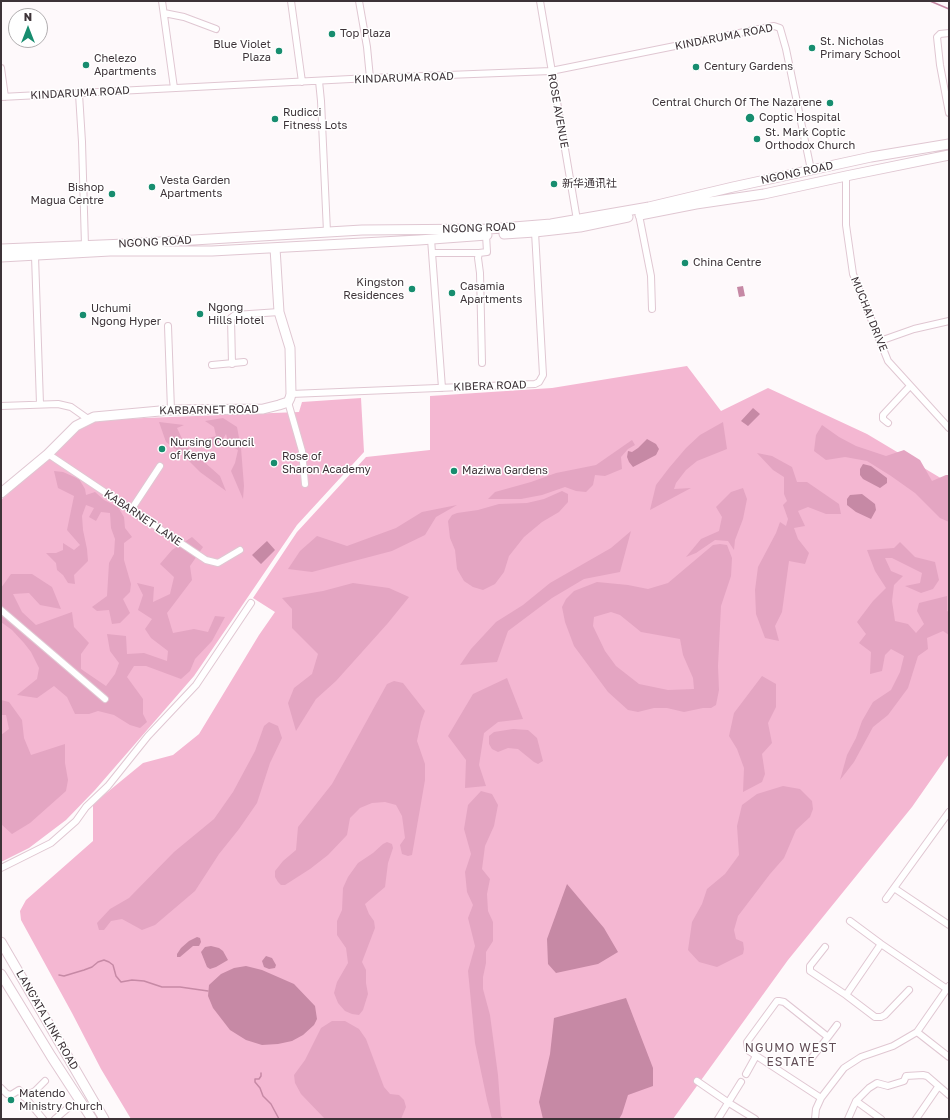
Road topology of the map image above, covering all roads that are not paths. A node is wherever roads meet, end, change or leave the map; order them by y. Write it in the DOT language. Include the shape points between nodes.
graph roads {
  1 [pos="162,1"];
  2 [pos="291,1"];
  3 [pos="359,1"];
  4 [pos="540,1"];
  5 [pos="164,13"];
  6 [pos="216,29"];
  7 [pos="949,33"];
  8 [pos="1,68"];
  9 [pos="551,71"];
  10 [pos="370,78"];
  11 [pos="302,82"];
  12 [pos="319,82"];
  13 [pos="174,88"];
  14 [pos="78,94"];
  15 [pos="3,97"];
  16 [pos="949,114"];
  17 [pos="949,144"];
  18 [pos="949,155"];
  19 [pos="870,157"];
  20 [pos="811,170"];
  21 [pos="874,170"];
  22 [pos="846,176"];
  23 [pos="769,179"];
  24 [pos="776,191"];
  25 [pos="639,215"];
  26 [pos="576,220"];
  27 [pos="362,230"];
  28 [pos="327,232"];
  29 [pos="535,232"];
  30 [pos="486,235"];
  31 [pos="212,238"];
  32 [pos="431,239"];
  33 [pos="361,243"];
  34 [pos="85,246"];
  35 [pos="275,248"];
  36 [pos="1,249"];
  37 [pos="212,251"];
  38 [pos="432,253"];
  39 [pos="479,253"];
  40 [pos="35,256"];
  41 [pos="1,257"];
  42 [pos="652,309"];
  43 [pos="279,312"];
  44 [pos="949,322"];
  45 [pos="168,326"];
  46 [pos="880,341"];
  47 [pos="244,362"];
  48 [pos="482,363"];
  49 [pos="232,364"];
  50 [pos="212,365"];
  51 [pos="910,386"];
  52 [pos="442,388"];
  53 [pos="289,398"];
  54 [pos="40,404"];
  55 [pos="1,406"];
  56 [pos="172,410"];
  57 [pos="88,419"];
  58 [pos="888,423"];
  59 [pos="949,428"];
  60 [pos="48,454"];
  61 [pos="160,466"];
  62 [pos="305,484"];
  63 [pos="1,493"];
  64 [pos="131,510"];
  65 [pos="240,550"];
  66 [pos="251,603"];
  67 [pos="1,610"];
  68 [pos="105,699"];
  69 [pos="949,812"];
  70 [pos="1,868"];
  71 [pos="894,888"];
  72 [pos="886,899"];
  73 [pos="850,921"];
  74 [pos="949,925"];
  75 [pos="1,942"];
  76 [pos="882,944"];
  77 [pos="824,947"];
  78 [pos="1,974"];
  79 [pos="23,978"];
  80 [pos="8,986"];
  81 [pos="948,988"];
  82 [pos="909,990"];
  83 [pos="846,995"];
  84 [pos="43,1014"];
  85 [pos="29,1020"];
  86 [pos="837,1025"];
  87 [pos="917,1032"];
  88 [pos="828,1037"];
  89 [pos="756,1056"];
  90 [pos="949,1057"];
  91 [pos="810,1060"];
  92 [pos="746,1074"];
  93 [pos="45,1081"];
  94 [pos="697,1081"];
  95 [pos="741,1082"];
  96 [pos="938,1087"];
  97 [pos="1,1088"];
  98 [pos="949,1095"];
  99 [pos="24,1096"];
  100 [pos="821,1098"];
  101 [pos="856,1101"];
  102 [pos="729,1103"];
  103 [pos="68,1108"];
  104 [pos="43,1119"];
  105 [pos="55,1119"];
  106 [pos="92,1119"];
  107 [pos="104,1119"];
  108 [pos="718,1119"];
  109 [pos="755,1119"];
  110 [pos="815,1119"];
  111 [pos="848,1119"];
  112 [pos="881,1119"];
  113 [pos="916,1119"];
  1 -- 5 [label="street"];
  2 -- 11 [label="street"];
  3 -- 10 [label="street"];
  4 -- 9 [label="street, ROSE AVENUE"];
  5 -- 6 [label="street" via="184,17"];
  5 -- 13 [label="street"];
  7 -- 16 [label="street" via="940,34 938,37"];
  8 -- 15 [label="street"];
  9 -- 10 [label="street, KINDARUMA ROAD"];
  9 -- 20 [label="street, KINDARUMA ROAD" via="774,26 780,28"];
  9 -- 26 [label="street, ROSE AVENUE"];
  10 -- 12 [label="street, KINDARUMA ROAD"];
  11 -- 12 [label="street, KINDARUMA ROAD"];
  11 -- 13 [label="street, KINDARUMA ROAD"];
  12 -- 28 [label="street"];
  13 -- 14 [label="street, KINDARUMA ROAD"];
  14 -- 15 [label="street, KINDARUMA ROAD"];
  14 -- 34 [label="street"];
  17 -- 19 [label="main road, NGONG ROAD"];
  18 -- 21 [label="main road, NGONG ROAD"];
  19 -- 20 [label="main road, NGONG ROAD"];
  19 -- 21 [label="main road" via="880,162 880,167"];
  20 -- 23 [label="main road, NGONG ROAD"];
  21 -- 22 [label="main road, NGONG ROAD"];
  22 -- 24 [label="main road, NGONG ROAD"];
  22 -- 46 [label="street, MUCHAI DRIVE" via="846,225 853,274"];
  23 -- 24 [label="main road" via="766,182 767,187"];
  23 -- 26 [label="main road, NGONG ROAD" via="649,207"];
  24 -- 25 [label="main road, NGONG ROAD"];
  25 -- 29 [label="main road, NGONG ROAD" via="580,227"];
  25 -- 42 [label="street" via="651,276"];
  26 -- 27 [label="main road, NGONG ROAD" via="489,229"];
  27 -- 28 [label="main road, NGONG ROAD"];
  27 -- 33 [label="main road" via="366,231 368,238"];
  28 -- 31 [label="main road, NGONG ROAD"];
  29 -- 30 [label="main road, NGONG ROAD"];
  29 -- 52 [label="street, KIBERA ROAD" via="543,376 541,380 535,384"];
  30 -- 32 [label="main road, NGONG ROAD"];
  30 -- 39 [label="street" via="487,252"];
  31 -- 34 [label="main road, NGONG ROAD"];
  31 -- 37 [label="main road" via="206,244"];
  32 -- 33 [label="main road, NGONG ROAD"];
  32 -- 38 [label="street"];
  33 -- 35 [label="main road, NGONG ROAD"];
  34 -- 36 [label="main road, NGONG ROAD"];
  35 -- 37 [label="main road, NGONG ROAD"];
  35 -- 43 [label="main road"];
  37 -- 40 [label="main road, NGONG ROAD" via="110,251"];
  38 -- 39 [label="street"];
  38 -- 52 [label="street"];
  39 -- 48 [label="street"];
  40 -- 41 [label="main road, NGONG ROAD"];
  40 -- 54 [label="street"];
  43 -- 49 [label="street" via="235,315 231,318"];
  43 -- 53 [label="main road" via="290,348"];
  44 -- 46 [label="street" via="914,329"];
  45 -- 56 [label="street"];
  46 -- 51 [label="street, MUCHAI DRIVE" via="888,361"];
  47 -- 49 [label="street"];
  49 -- 50 [label="street"];
  51 -- 58 [label="street" via="883,415 883,419"];
  51 -- 59 [label="street, MUCHAI DRIVE"];
  52 -- 53 [label="street, KIBERA ROAD"];
  53 -- 56 [label="main road, KARBARNET ROAD" via="279,406 263,409"];
  53 -- 62 [label="street" via="302,448"];
  54 -- 55 [label="street"];
  54 -- 57 [label="street" via="65,405"];
  56 -- 57 [label="main road, KARBARNET ROAD"];
  57 -- 60 [label="main road, KARBARNET ROAD" via="76,426"];
  60 -- 63 [label="main road, KARBARNET ROAD"];
  60 -- 64 [label="street, KABARNET LANE"];
  61 -- 64 [label="street"];
  64 -- 65 [label="street, KABARNET LANE" via="206,560 218,563"];
  66 -- 70 [label="street" via="196,685 148,736 76,821 51,844"];
  67 -- 68 [label="street"];
  69 -- 71 [label="street"];
  71 -- 72 [label="street"];
  71 -- 74 [label="street"];
  73 -- 76 [label="street"];
  75 -- 79 [label="main road, LANG'ATA LINK ROAD"];
  76 -- 81 [label="street"];
  76 -- 83 [label="street"];
  77 -- 83 [label="street" via="810,966 810,971"];
  78 -- 80 [label="main road, LANG'ATA LINK ROAD"];
  79 -- 80 [label="main road" via="22,984 18,987"];
  79 -- 84 [label="main road, LANG'ATA LINK ROAD"];
  80 -- 85 [label="main road, LANG'ATA LINK ROAD"];
  81 -- 87 [label="street"];
  82 -- 83 [label="street" via="885,1015 878,1017"];
  84 -- 85 [label="main road" via="38,1010 32,1011"];
  84 -- 107 [label="main road, LANG'ATA LINK ROAD"];
  85 -- 106 [label="main road, LANG'ATA LINK ROAD"];
  86 -- 88 [label="street"];
  87 -- 90 [label="street"];
  87 -- 100 [label="street" via="893,1046 851,1063 837,1075"];
  88 -- 89 [label="street" via="779,1000 747,1042 749,1051"];
  88 -- 91 [label="street"];
  89 -- 92 [label="street"];
  89 -- 100 [label="street"];
  93 -- 99 [label="street" via="35,1091"];
  94 -- 102 [label="street"];
  95 -- 102 [label="street"];
  96 -- 98 [label="street"];
  96 -- 101 [label="street" via="927,1076 906,1076 903,1082 888,1086 875,1084"];
  96 -- 113 [label="street"];
  97 -- 99 [label="street" via="7,1094 19,1090"];
  99 -- 104 [label="street"];
  100 -- 110 [label="street"];
  101 -- 111 [label="street"];
  101 -- 112 [label="street"];
  102 -- 108 [label="street"];
  102 -- 109 [label="street"];
  103 -- 105 [label="street"];
}
